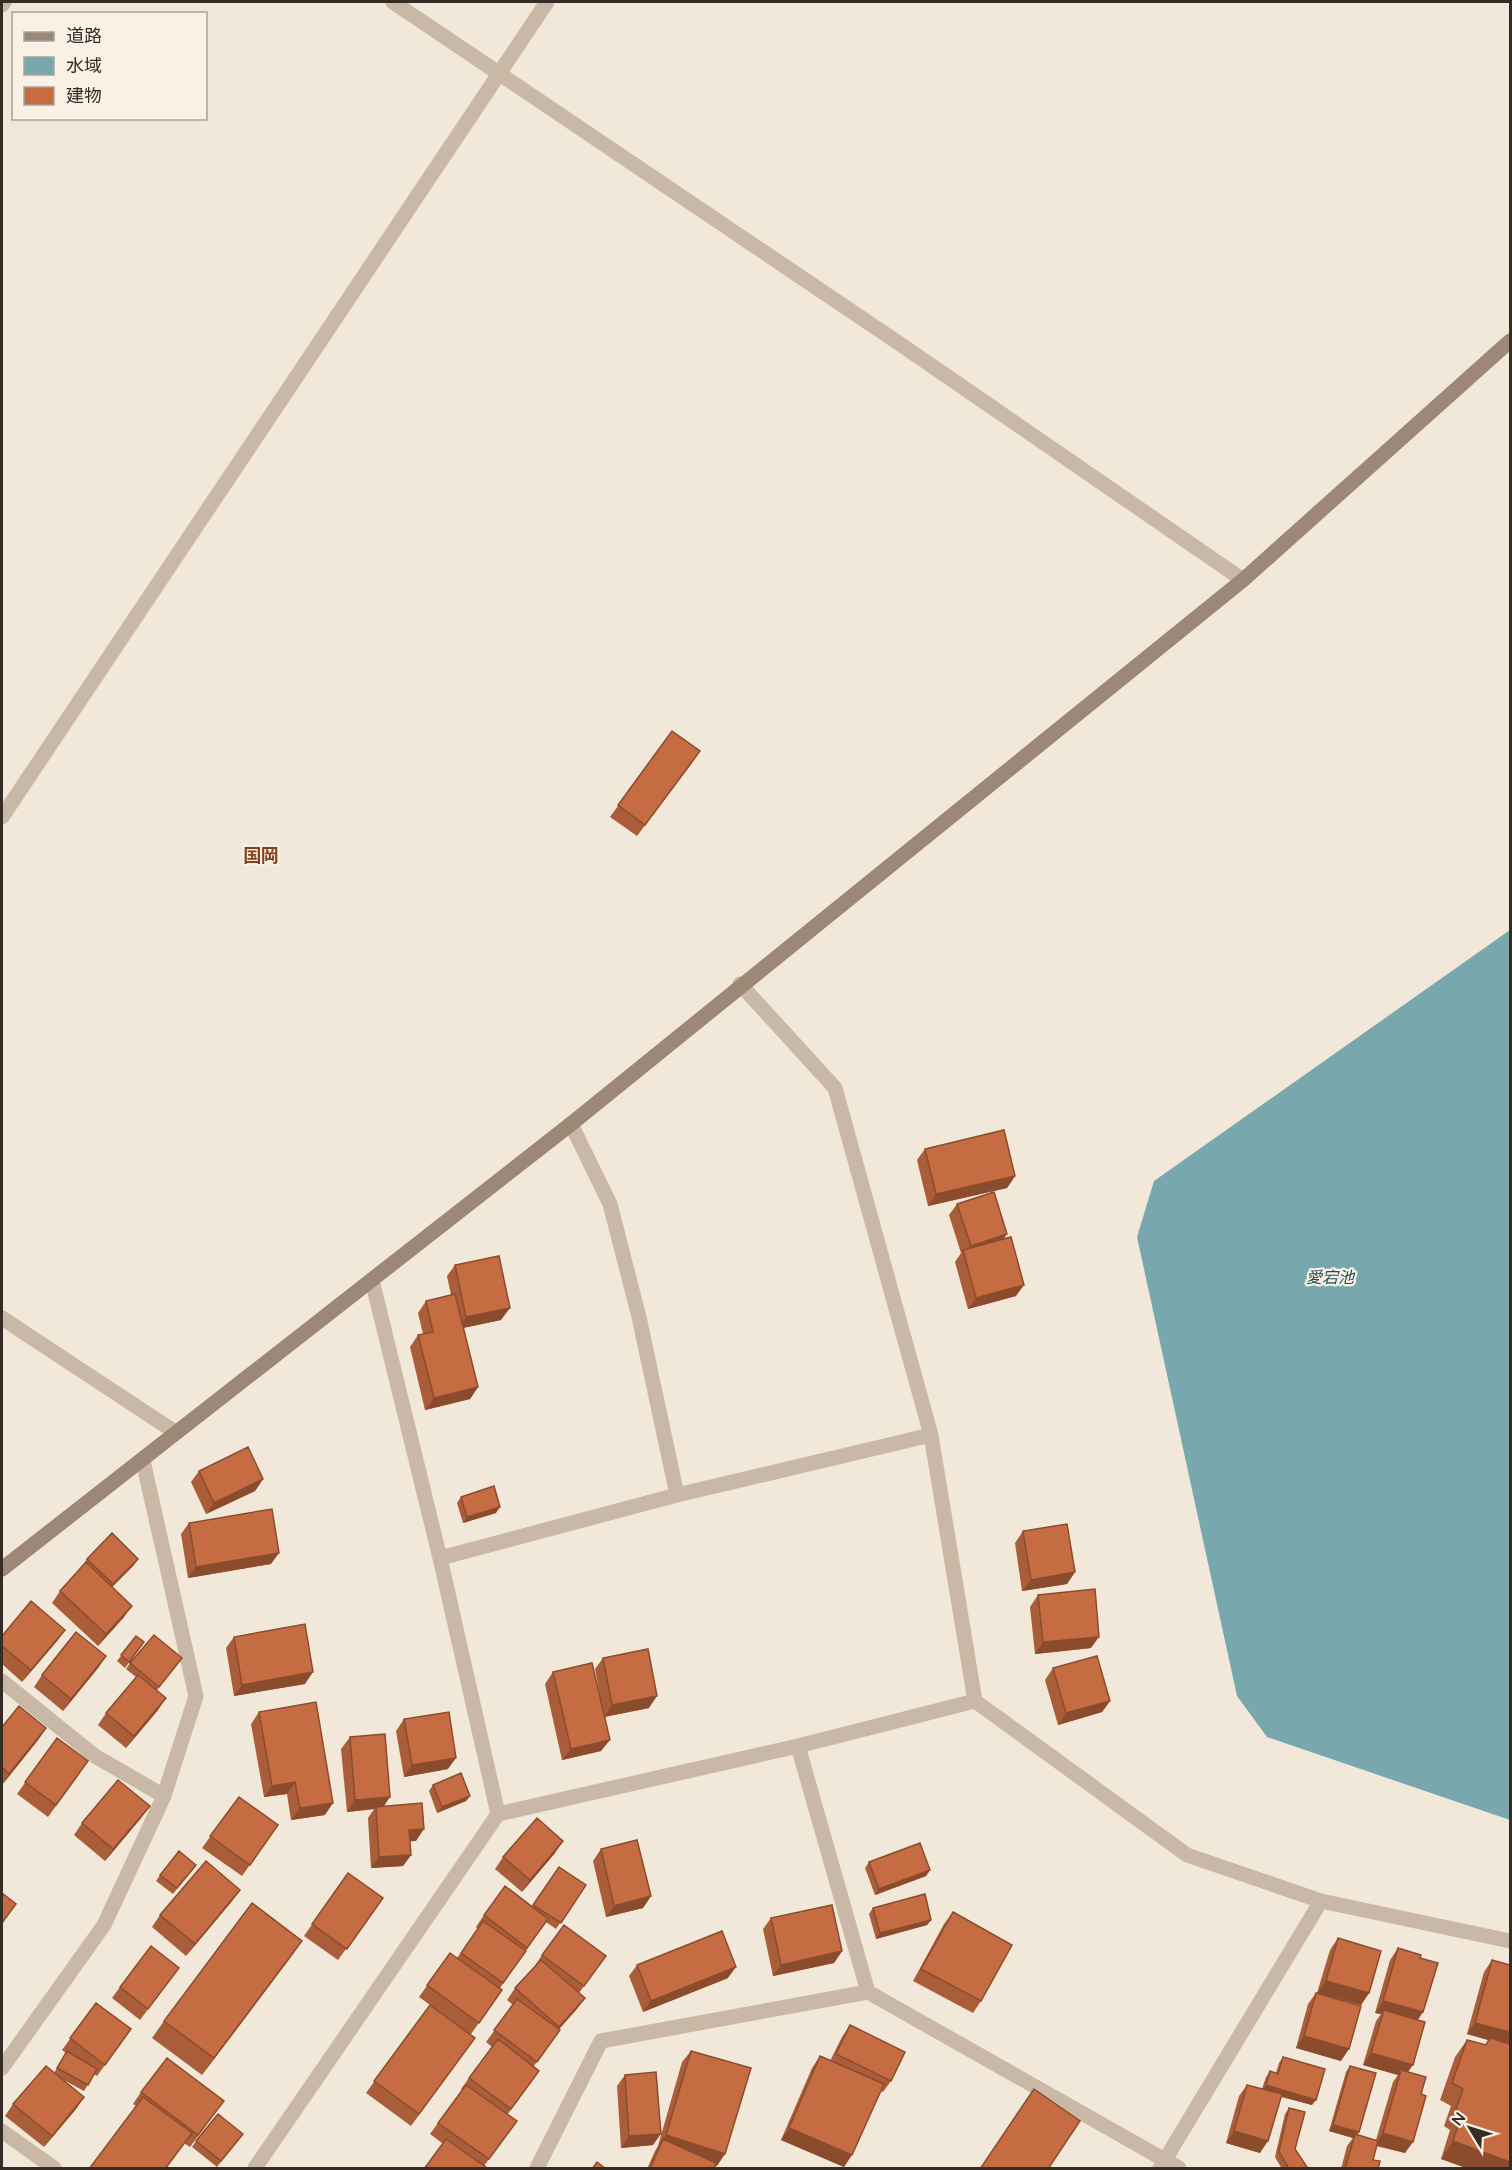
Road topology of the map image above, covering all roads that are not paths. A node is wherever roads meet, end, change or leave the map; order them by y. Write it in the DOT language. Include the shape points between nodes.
graph roads {
  1 [pos="393,2"];
  2 [pos="547,2"];
  3 [pos="500,72"];
  4 [pos="1510,341"];
  5 [pos="1243,580"];
  6 [pos="2,817"];
  7 [pos="740,984"];
  8 [pos="571,1124"];
  9 [pos="372,1280"];
  10 [pos="2,1318"];
  11 [pos="175,1432"];
  12 [pos="931,1435"];
  13 [pos="143,1461"];
  14 [pos="677,1495"];
  15 [pos="440,1558"];
  16 [pos="2,1569"];
  17 [pos="2,1681"];
  18 [pos="975,1701"];
  19 [pos="798,1746"];
  20 [pos="164,1796"];
  21 [pos="498,1814"];
  22 [pos="1321,1900"];
  23 [pos="1510,1941"];
  24 [pos="868,1992"];
  25 [pos="2,2068"];
  26 [pos="2,2131"];
  27 [pos="1162,2165"];
  28 [pos="54,2169"];
  29 [pos="255,2169"];
  30 [pos="537,2169"];
  31 [pos="1179,2169"];
  1 -- 3 [label="street"];
  2 -- 3 [label="street"];
  3 -- 5 [label="street"];
  3 -- 6 [label="street"];
  4 -- 5 [label="street"];
  5 -- 7 [label="street"];
  7 -- 8 [label="street"];
  7 -- 12 [label="street" via="835,1088"];
  8 -- 9 [label="street"];
  8 -- 14 [label="street" via="610,1204"];
  9 -- 11 [label="street"];
  9 -- 15 [label="street"];
  10 -- 11 [label="street"];
  11 -- 13 [label="street"];
  12 -- 14 [label="street"];
  12 -- 18 [label="street"];
  13 -- 16 [label="street"];
  13 -- 20 [label="street" via="196,1696"];
  14 -- 15 [label="street"];
  15 -- 21 [label="street"];
  17 -- 20 [label="street" via="95,1756"];
  18 -- 19 [label="street"];
  18 -- 22 [label="street" via="1187,1855"];
  19 -- 21 [label="street"];
  19 -- 24 [label="street"];
  20 -- 25 [label="street" via="104,1924"];
  21 -- 29 [label="street"];
  22 -- 23 [label="street"];
  22 -- 27 [label="street"];
  24 -- 27 [label="street"];
  24 -- 30 [label="street" via="602,2041"];
  26 -- 28 [label="street"];
  27 -- 31 [label="street"];
}
